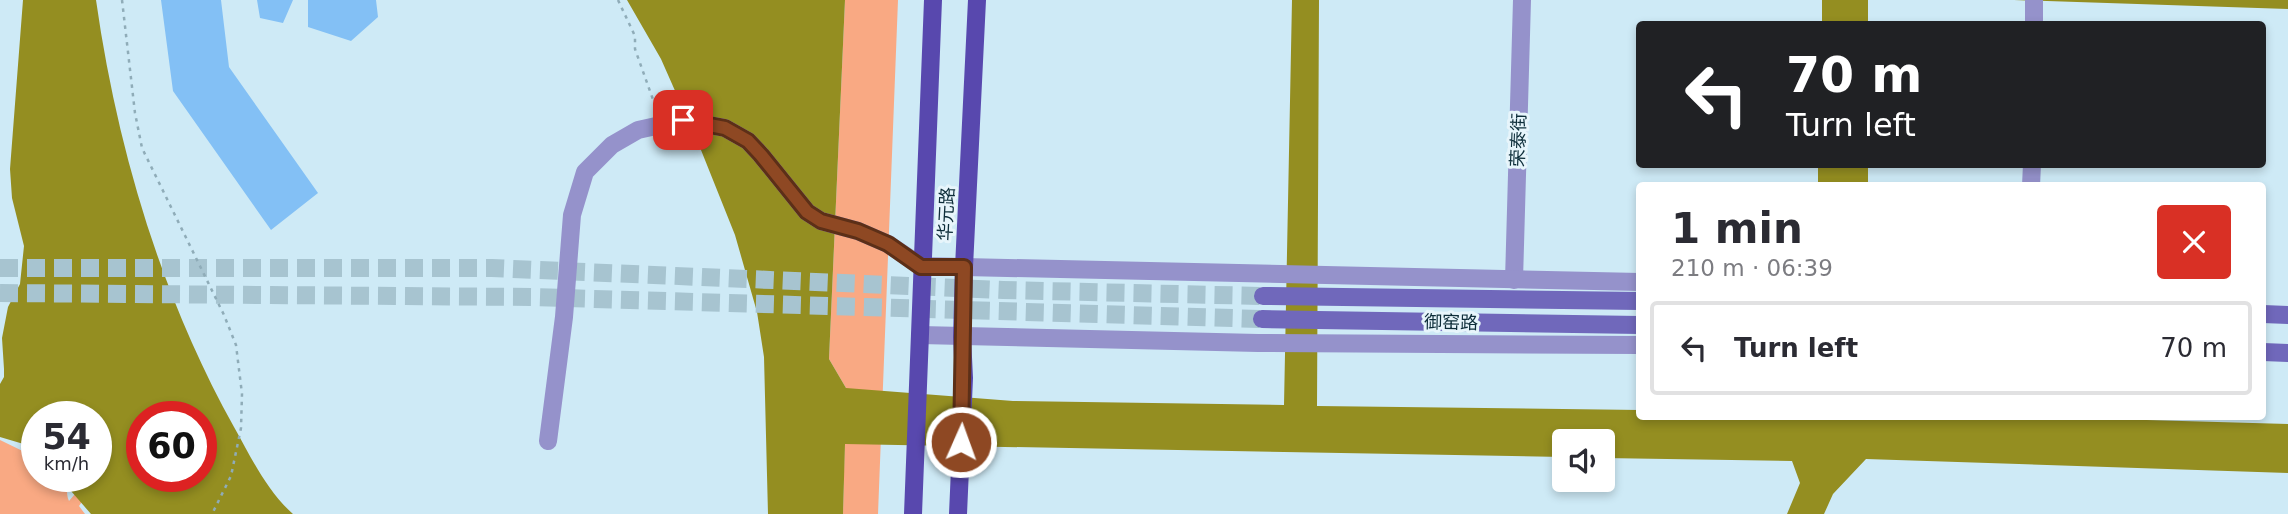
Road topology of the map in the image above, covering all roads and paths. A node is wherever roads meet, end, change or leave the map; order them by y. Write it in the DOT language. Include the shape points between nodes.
graph roads {
  1 [pos="122,0"];
  2 [pos="618,0"];
  3 [pos="933,0"];
  4 [pos="976,0"];
  5 [pos="1522,4"];
  6 [pos="663,124"];
  7 [pos="921,267"];
  8 [pos="964,267"];
  9 [pos="1514,280"];
  10 [pos="1636,282"];
  11 [pos="1263,296"];
  12 [pos="1636,301"];
  13 [pos="2266,314"];
  14 [pos="2288,315"];
  15 [pos="1262,319"];
  16 [pos="1636,325"];
  17 [pos="920,335"];
  18 [pos="962,337"];
  19 [pos="1636,345"];
  20 [pos="2266,352"];
  21 [pos="2288,353"];
  22 [pos="548,441"];
  23 [pos="212,514"];
  24 [pos="913,514"];
  25 [pos="958,514"];
  1 -- 23 [label="path" via="142,148 236,345 242,385 241,428 231,476"];
  2 -- 6 [label="path" via="635,36 635,50"];
  3 -- 7 [label="main road, 华元路"];
  4 -- 8 [label="main road, 华元路"];
  5 -- 9 [label="street, 荣泰街"];
  6 -- 7 [label="street" via="683,120 725,128 748,141 807,212 888,244"];
  6 -- 22 [label="street" via="638,130 612,145 585,172 572,215"];
  7 -- 8 [label="street"];
  7 -- 17 [label="main road, 华元路"];
  8 -- 9 [label="street"];
  8 -- 18 [label="main road, 华元路"];
  9 -- 10 [label="street"];
  11 -- 12 [label="main road, 御窑路"];
  13 -- 14 [label="main road"];
  15 -- 16 [label="main road, 御窑路"];
  17 -- 18 [label="street"];
  17 -- 24 [label="main road, 华元路"];
  18 -- 19 [label="street"];
  18 -- 25 [label="main road, 华元路"];
  20 -- 21 [label="main road"];
}
